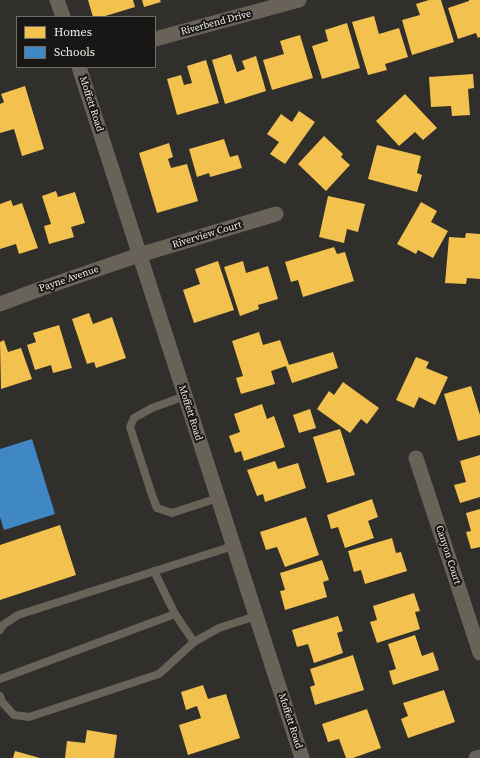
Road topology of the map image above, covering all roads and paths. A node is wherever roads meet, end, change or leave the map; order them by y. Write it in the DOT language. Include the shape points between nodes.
graph roads {
  1 [pos="57,0"];
  2 [pos="299,0"];
  3 [pos="63,16"];
  4 [pos="156,39"];
  5 [pos="79,68"];
  6 [pos="276,214"];
  7 [pos="139,255"];
  8 [pos="0,304"];
  9 [pos="185,396"];
  10 [pos="416,458"];
  11 [pos="218,498"];
  12 [pos="233,546"];
  13 [pos="154,571"];
  14 [pos="175,614"];
  15 [pos="256,616"];
  16 [pos="0,630"];
  17 [pos="194,642"];
  18 [pos="480,653"];
  19 [pos="0,679"];
  20 [pos="0,696"];
  21 [pos="480,757"];
  22 [pos="302,758"];
  23 [pos="476,758"];
  1 -- 3 [label="street"];
  2 -- 4 [label="street, Riverbend Drive"];
  5 -- 7 [label="street, Moffett Road"];
  6 -- 7 [label="street, Riverview Court"];
  7 -- 8 [label="street, Payne Avenue"];
  7 -- 9 [label="street, Moffett Road"];
  9 -- 11 [label="street, Moffett Road"];
  9 -- 11 [label="lane" via="152,408 134,418 130,427 157,508 172,513"];
  10 -- 18 [label="street, Canyon Court"];
  11 -- 12 [label="street, Moffett Road"];
  12 -- 13 [label="lane"];
  12 -- 15 [label="street, Moffett Road"];
  13 -- 14 [label="lane"];
  13 -- 16 [label="lane" via="18,615"];
  14 -- 17 [label="lane"];
  14 -- 19 [label="lane"];
  15 -- 17 [label="lane" via="219,628"];
  15 -- 22 [label="street, Moffett Road"];
  17 -- 20 [label="lane" via="159,674 30,717 14,715"];
  21 -- 23 [label="street"];
}
